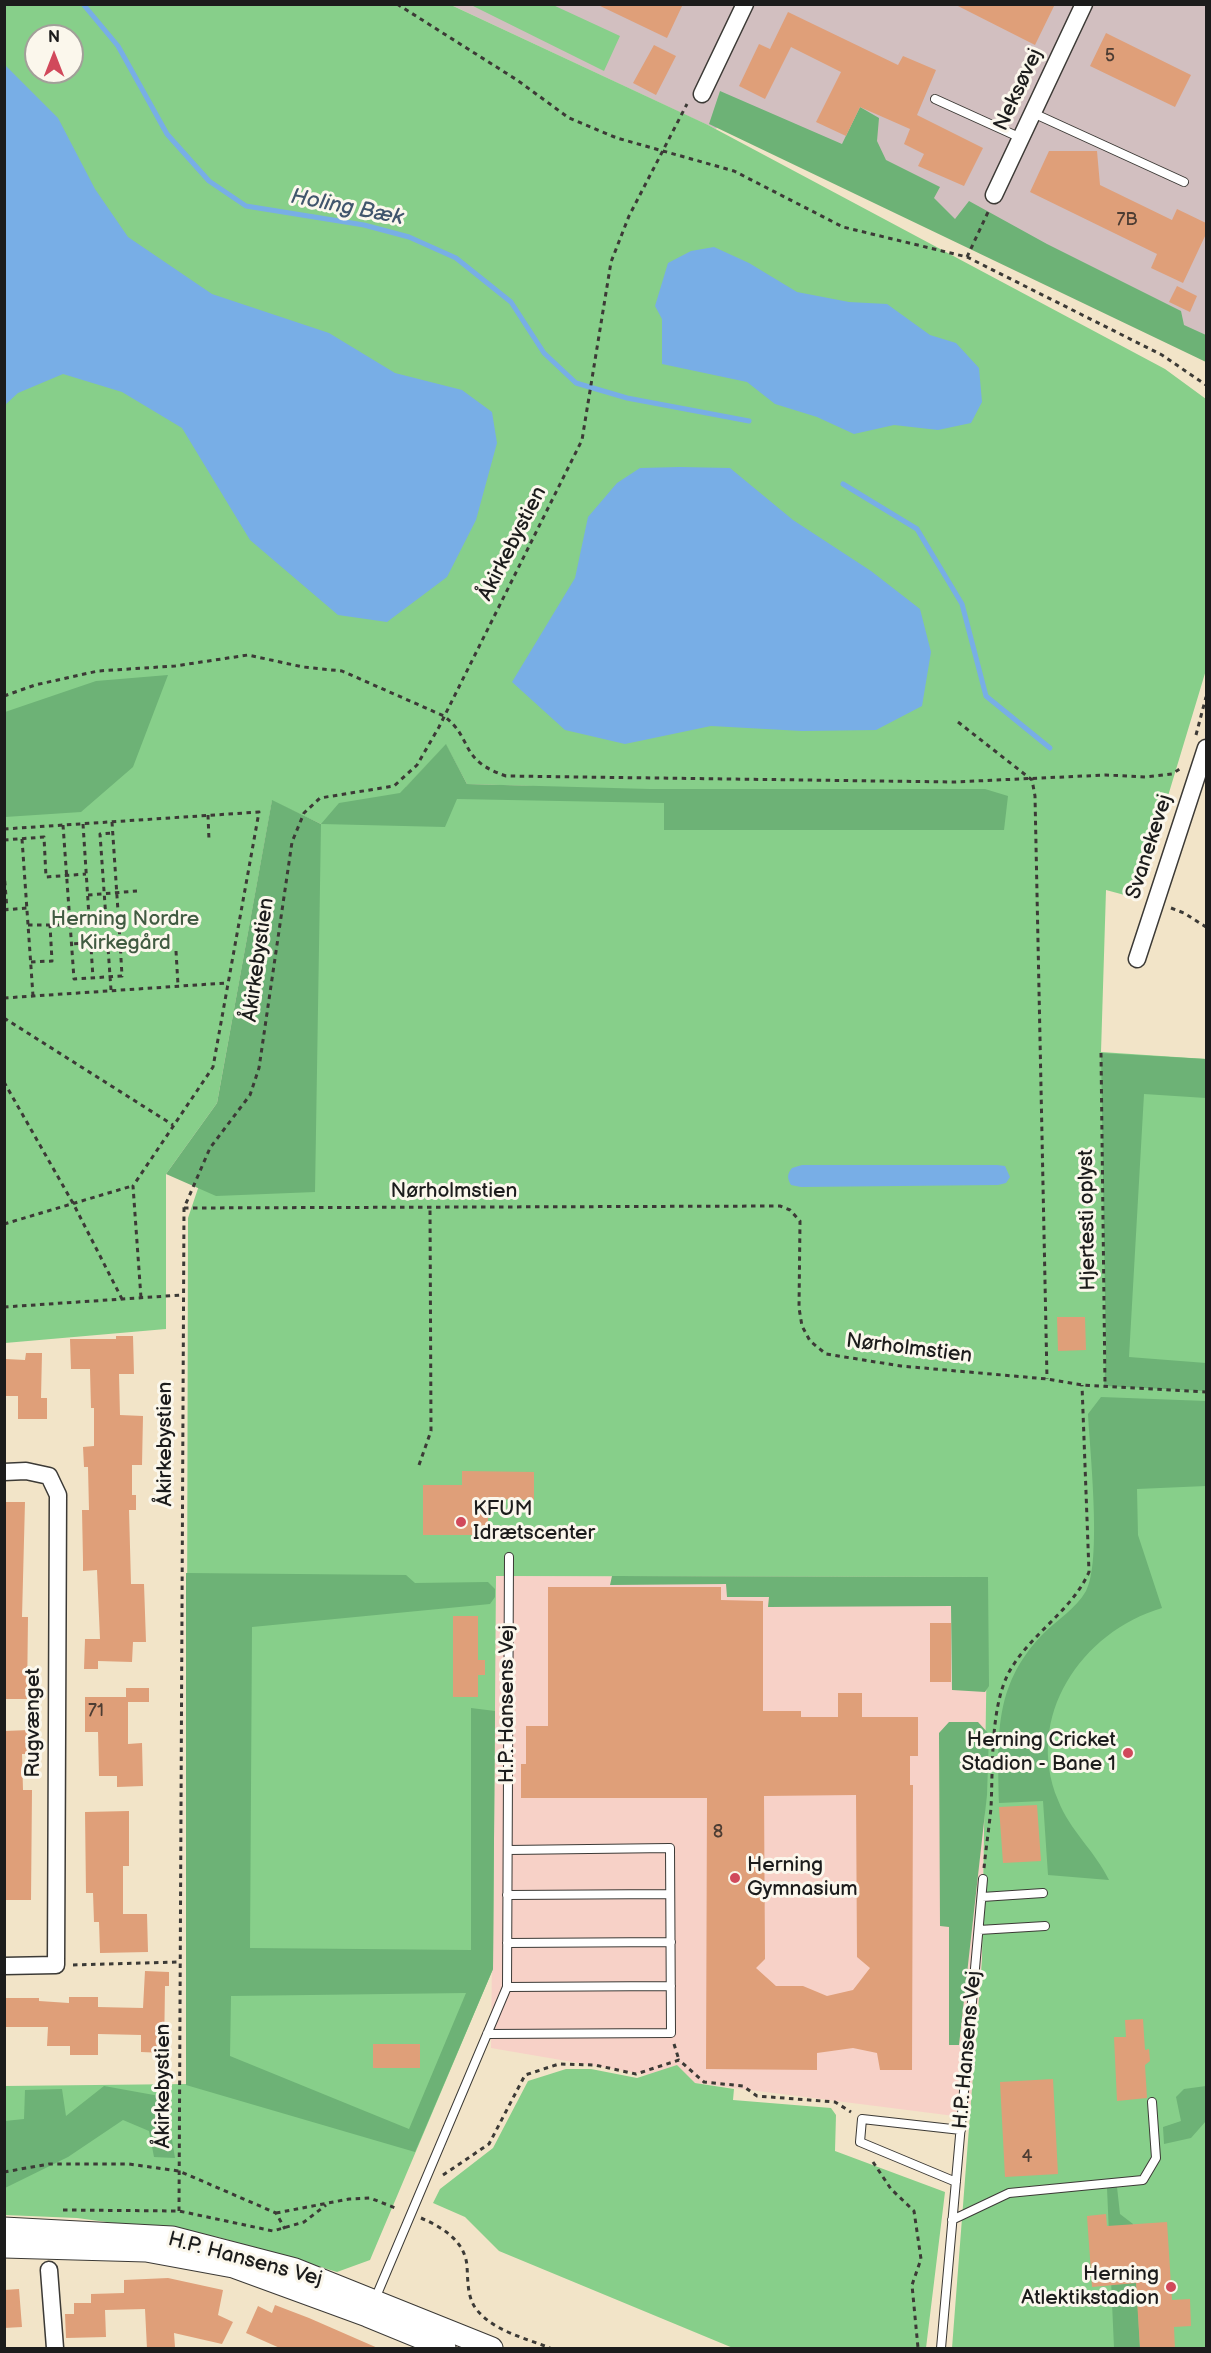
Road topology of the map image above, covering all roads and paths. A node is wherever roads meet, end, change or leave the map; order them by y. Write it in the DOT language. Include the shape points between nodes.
graph roads {
  1 [pos="396,4"];
  2 [pos="745,4"];
  3 [pos="1084,4"];
  4 [pos="702,94"];
  5 [pos="935,99"];
  6 [pos="1033,113"];
  7 [pos="1021,138"];
  8 [pos="662,150"];
  9 [pos="1184,182"];
  10 [pos="994,195"];
  11 [pos="967,257"];
  12 [pos="1206,385"];
  13 [pos="4,696"];
  14 [pos="1206,697"];
  15 [pos="444,716"];
  16 [pos="958,722"];
  17 [pos="1200,744"];
  18 [pos="1185,765"];
  19 [pos="1032,780"];
  20 [pos="208,815"];
  21 [pos="112,822"];
  22 [pos="83,824"];
  23 [pos="63,825"];
  24 [pos="4,829"];
  25 [pos="113,834"];
  26 [pos="22,839"];
  27 [pos="4,840"];
  28 [pos="209,840"];
  29 [pos="4,872"];
  30 [pos="86,874"];
  31 [pos="67,875"];
  32 [pos="136,891"];
  33 [pos="117,892"];
  34 [pos="105,893"];
  35 [pos="88,895"];
  36 [pos="1156,903"];
  37 [pos="27,908"];
  38 [pos="6,910"];
  39 [pos="28,925"];
  40 [pos="50,926"];
  41 [pos="70,926"];
  42 [pos="1206,927"];
  43 [pos="120,941"];
  44 [pos="108,942"];
  45 [pos="91,943"];
  46 [pos="72,944"];
  47 [pos="176,951"];
  48 [pos="1137,959"];
  49 [pos="31,962"];
  50 [pos="110,977"];
  51 [pos="93,978"];
  52 [pos="226,983"];
  53 [pos="178,986"];
  54 [pos="111,990"];
  55 [pos="33,996"];
  56 [pos="4,998"];
  57 [pos="4,1018"];
  58 [pos="1101,1053"];
  59 [pos="4,1082"];
  60 [pos="173,1125"];
  61 [pos="133,1186"];
  62 [pos="74,1204"];
  63 [pos="430,1207"];
  64 [pos="184,1208"];
  65 [pos="4,1224"];
  66 [pos="182,1295"];
  67 [pos="141,1298"];
  68 [pos="122,1299"];
  69 [pos="4,1307"];
  70 [pos="1047,1378"];
  71 [pos="1082,1385"];
  72 [pos="1105,1386"];
  73 [pos="1206,1392"];
  74 [pos="419,1465"];
  75 [pos="4,1472"];
  76 [pos="509,1557"];
  77 [pos="508,1850"];
  78 [pos="983,1879"];
  79 [pos="1043,1893"];
  80 [pos="670,1894"];
  81 [pos="507,1895"];
  82 [pos="982,1897"];
  83 [pos="1045,1926"];
  84 [pos="979,1930"];
  85 [pos="671,1942"];
  86 [pos="507,1943"];
  87 [pos="179,1962"];
  88 [pos="56,1965"];
  89 [pos="4,1966"];
  90 [pos="671,1986"];
  91 [pos="507,1987"];
  92 [pos="487,2034"];
  93 [pos="1152,2102"];
  94 [pos="862,2119"];
  95 [pos="961,2130"];
  96 [pos="860,2142"];
  97 [pos="179,2171"];
  98 [pos="4,2172"];
  99 [pos="956,2182"];
  100 [pos="421,2190"];
  101 [pos="328,2204"];
  102 [pos="179,2211"];
  103 [pos="276,2213"];
  104 [pos="411,2214"];
  105 [pos="952,2220"];
  106 [pos="4,2228"];
  107 [pos="4,2247"];
  108 [pos="49,2270"];
  109 [pos="371,2308"];
  110 [pos="55,2349"];
  111 [pos="445,2349"];
  112 [pos="492,2349"];
  113 [pos="550,2349"];
  114 [pos="918,2349"];
  115 [pos="941,2349"];
  1 -- 8 [label="path" via="517,80 569,118 617,138"];
  2 -- 4 [label="street"];
  3 -- 6 [label="street, Neksøvej"];
  4 -- 8 [label="path, Åkirkebystien" via="692,95"];
  5 -- 7 [label="lane"];
  6 -- 7 [label="street, Neksøvej"];
  6 -- 9 [label="lane"];
  7 -- 10 [label="street, Neksøvej"];
  8 -- 11 [label="path" via="756,180 843,227"];
  8 -- 15 [label="path, Åkirkebystien" via="611,262 582,440"];
  10 -- 11 [label="path"];
  11 -- 12 [label="path" via="1162,355"];
  13 -- 15 [label="path" via="98,671 175,666 248,655 342,671"];
  14 -- 17 [label="path"];
  15 -- 19 [label="path" via="453,722 474,759 488,770 506,776 954,783"];
  15 -- 64 [label="path, Åkirkebystien" via="417,765 394,786 320,798 304,813 292,842 259,1068 250,1095 210,1148"];
  16 -- 19 [label="path"];
  17 -- 36 [label="street, Svanekevej"];
  18 -- 19 [label="path" via="1172,774"];
  19 -- 70 [label="path"];
  20 -- 21 [label="path"];
  20 -- 28 [label="path"];
  20 -- 52 [label="path" via="259,812"];
  21 -- 22 [label="path"];
  21 -- 25 [label="path"];
  22 -- 23 [label="path"];
  22 -- 30 [label="path"];
  23 -- 24 [label="path"];
  23 -- 31 [label="path"];
  25 -- 33 [label="path"];
  25 -- 34 [label="path" via="100,834"];
  26 -- 27 [label="path"];
  26 -- 31 [label="path" via="44,837 46,877"];
  26 -- 37 [label="path"];
  29 -- 38 [label="path"];
  30 -- 31 [label="path"];
  30 -- 35 [label="path"];
  31 -- 41 [label="path"];
  32 -- 33 [label="path"];
  33 -- 34 [label="path"];
  33 -- 43 [label="path"];
  34 -- 35 [label="path"];
  34 -- 44 [label="path"];
  35 -- 45 [label="path"];
  36 -- 42 [label="path" via="1184,913"];
  36 -- 48 [label="street, Svanekevej"];
  37 -- 38 [label="path"];
  37 -- 39 [label="path"];
  39 -- 40 [label="path"];
  39 -- 49 [label="path"];
  40 -- 41 [label="path"];
  40 -- 49 [label="path" via="52,961"];
  41 -- 46 [label="path"];
  43 -- 44 [label="path"];
  43 -- 50 [label="path" via="122,976"];
  44 -- 45 [label="path"];
  44 -- 50 [label="path"];
  45 -- 46 [label="path"];
  45 -- 51 [label="path"];
  46 -- 51 [label="path" via="74,979"];
  47 -- 53 [label="path"];
  49 -- 55 [label="path"];
  50 -- 51 [label="path"];
  50 -- 54 [label="path"];
  52 -- 53 [label="path"];
  52 -- 60 [label="path" via="213,1067"];
  53 -- 54 [label="path"];
  54 -- 55 [label="path"];
  55 -- 56 [label="path"];
  57 -- 60 [label="path"];
  58 -- 72 [label="path, Hjertesti oplyst"];
  59 -- 62 [label="path"];
  60 -- 61 [label="path"];
  61 -- 62 [label="path"];
  61 -- 67 [label="path"];
  62 -- 65 [label="path"];
  62 -- 68 [label="path"];
  63 -- 64 [label="path, Nørholmstien"];
  63 -- 70 [label="path, Nørholmstien" via="780,1206 800,1221 802,1326 810,1341 826,1354 901,1366"];
  63 -- 74 [label="path" via="431,1431"];
  64 -- 66 [label="path, Åkirkebystien"];
  66 -- 67 [label="path"];
  66 -- 87 [label="path, Åkirkebystien"];
  67 -- 68 [label="path"];
  68 -- 69 [label="path"];
  70 -- 71 [label="path, Nørholmstien"];
  71 -- 72 [label="path, Nørholmstien"];
  71 -- 78 [label="path" via="1089,1572 1081,1590 1040,1629 1009,1673 992,1745"];
  72 -- 73 [label="path, Nørholmstien"];
  75 -- 88 [label="street, Rugvænget" via="49,1476 58,1495"];
  76 -- 77 [label="lane, H.P. Hansens Vej"];
  77 -- 80 [label="lane" via="670,1848"];
  77 -- 81 [label="lane, H.P. Hansens Vej"];
  78 -- 82 [label="lane, H.P. Hansens Vej"];
  79 -- 82 [label="lane"];
  80 -- 81 [label="lane"];
  80 -- 85 [label="lane"];
  81 -- 86 [label="lane, H.P. Hansens Vej"];
  82 -- 84 [label="lane, H.P. Hansens Vej"];
  83 -- 84 [label="lane"];
  84 -- 95 [label="lane, H.P. Hansens Vej"];
  85 -- 86 [label="lane"];
  85 -- 90 [label="lane"];
  86 -- 91 [label="lane, H.P. Hansens Vej"];
  87 -- 88 [label="path"];
  87 -- 97 [label="path, Åkirkebystien"];
  88 -- 89 [label="street"];
  90 -- 91 [label="lane"];
  90 -- 92 [label="lane" via="671,2033"];
  91 -- 92 [label="lane, H.P. Hansens Vej"];
  92 -- 100 [label="lane, H.P. Hansens Vej"];
  93 -- 105 [label="lane" via="1156,2158 1143,2180 1010,2193"];
  94 -- 95 [label="lane"];
  94 -- 96 [label="lane"];
  94 -- 100 [label="path" via="835,2102 757,2096 743,2086 704,2082 679,2060 636,2074 595,2065 560,2064 525,2075 489,2144"];
  95 -- 99 [label="lane, H.P. Hansens Vej"];
  96 -- 99 [label="lane"];
  96 -- 114 [label="path" via="891,2189 914,2211 921,2259 912,2285"];
  97 -- 98 [label="path" via="129,2164 49,2164"];
  97 -- 102 [label="path, Åkirkebystien"];
  97 -- 103 [label="path"];
  99 -- 105 [label="lane, H.P. Hansens Vej"];
  100 -- 104 [label="lane, H.P. Hansens Vej"];
  101 -- 103 [label="path"];
  101 -- 103 [label="path" via="304,2222 285,2229"];
  101 -- 104 [label="path" via="370,2198"];
  104 -- 109 [label="lane, H.P. Hansens Vej"];
  104 -- 113 [label="path" via="444,2228 456,2241 466,2262 468,2288 475,2308 492,2325"];
  105 -- 115 [label="lane, H.P. Hansens Vej"];
  106 -- 109 [label="street, H.P. Hansens Vej" via="172,2237 295,2269"];
  107 -- 109 [label="street, H.P. Hansens Vej" via="146,2251 233,2267"];
  108 -- 110 [label="street"];
  109 -- 111 [label="street, H.P. Hansens Vej"];
  109 -- 112 [label="street, H.P. Hansens Vej"];
}
